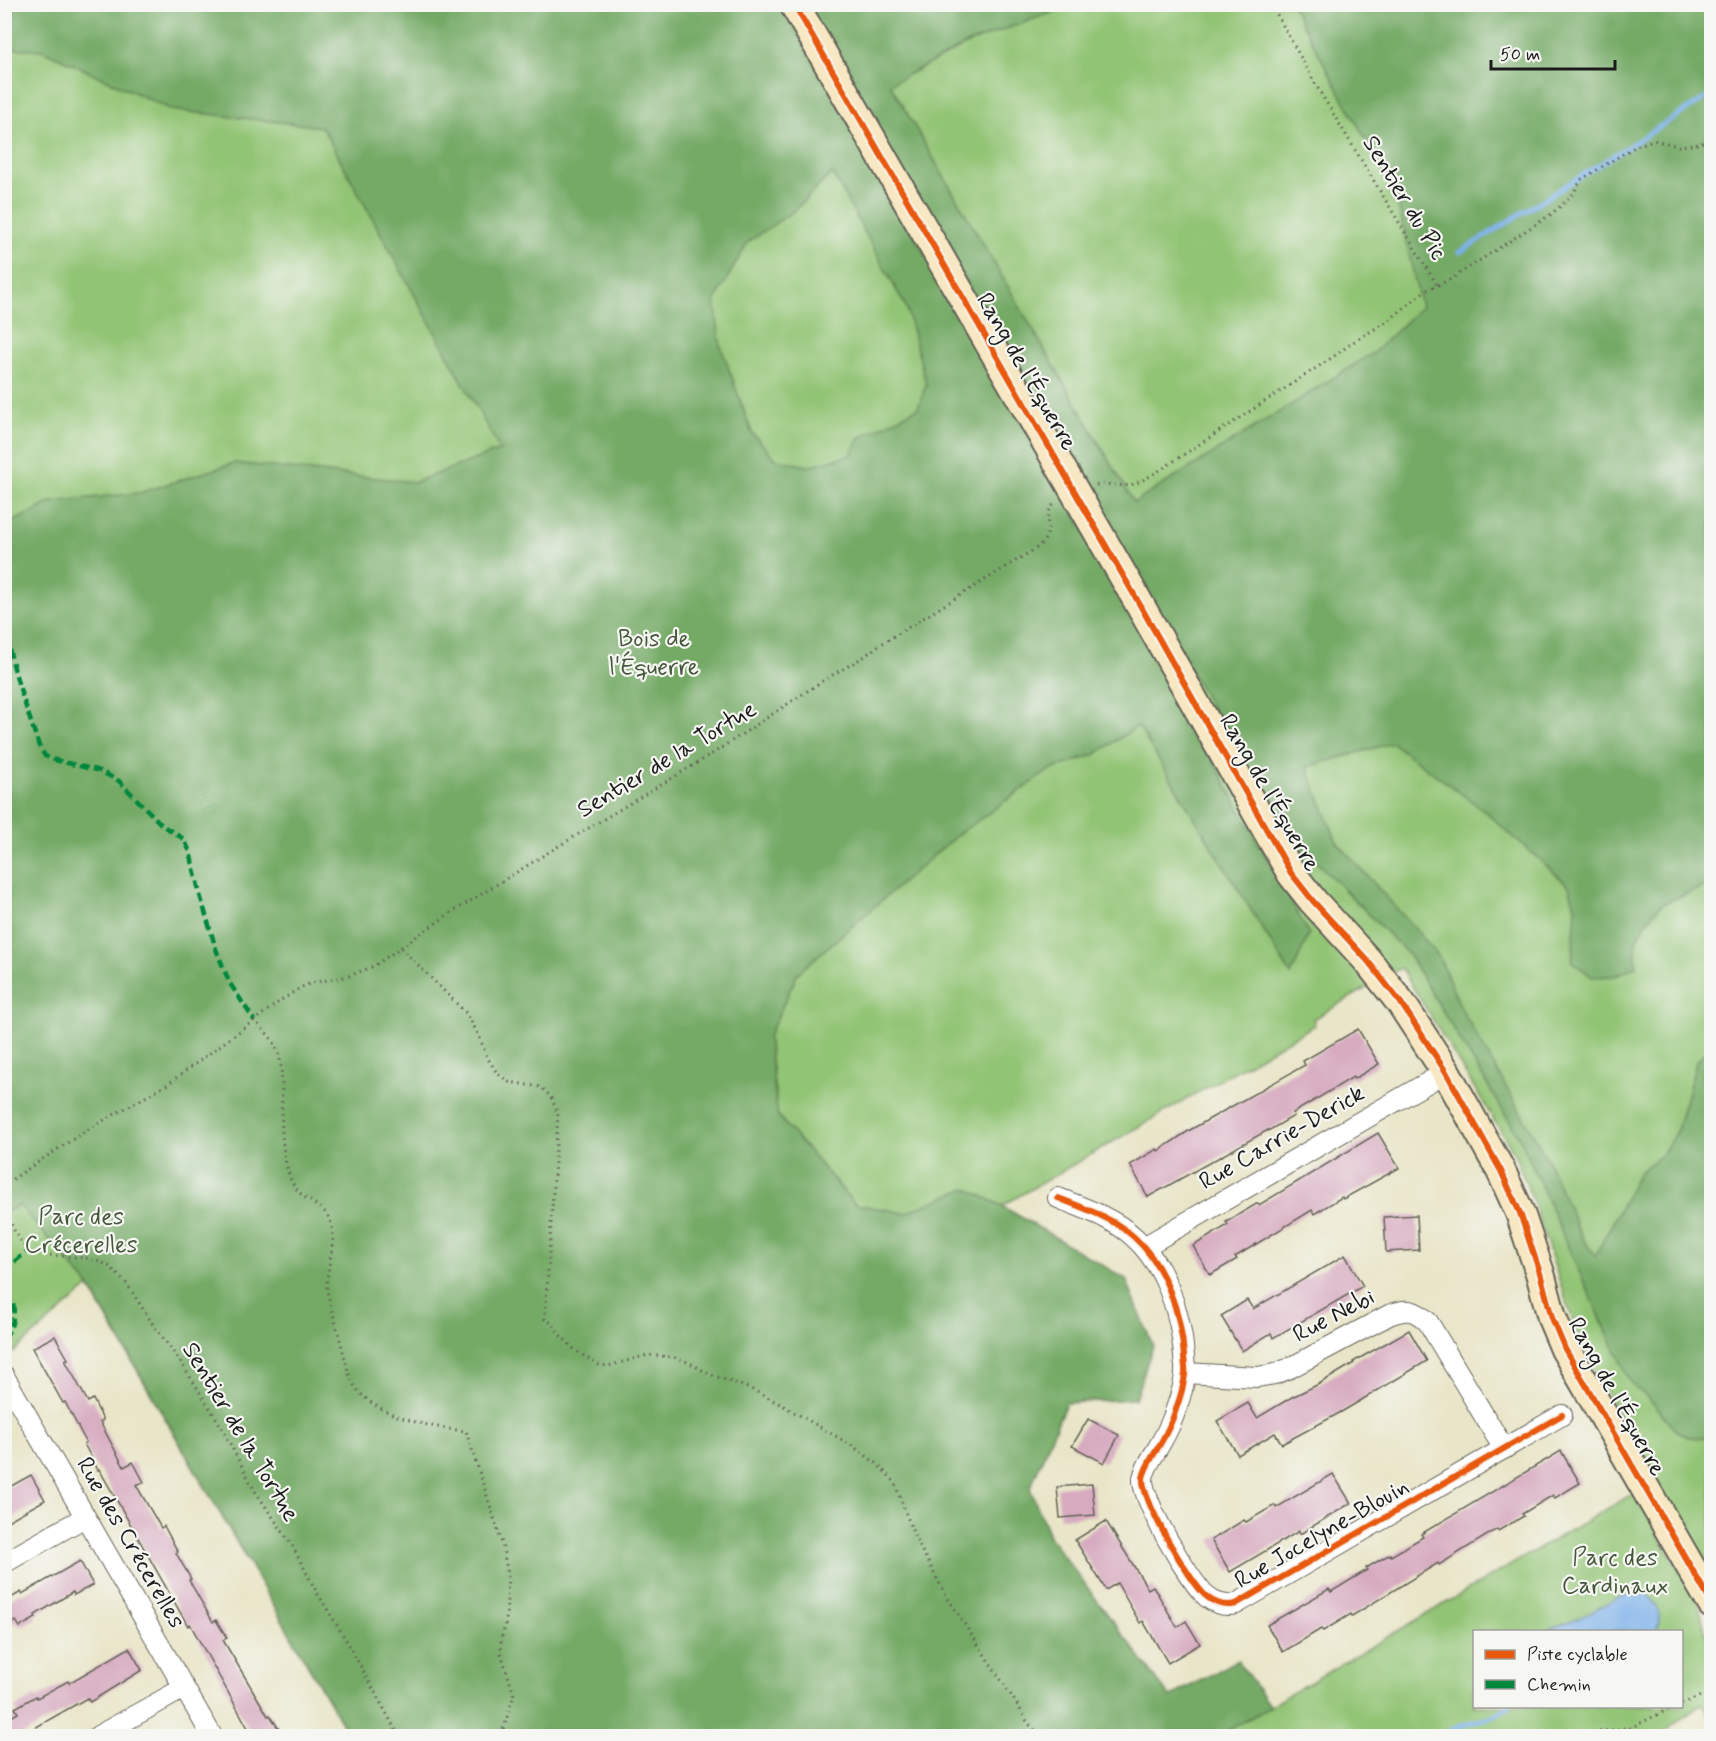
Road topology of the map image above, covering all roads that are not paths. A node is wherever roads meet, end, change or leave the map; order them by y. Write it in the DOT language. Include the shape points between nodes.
graph roads {
  1 [pos="794,4"];
  2 [pos="1446,1072"];
  3 [pos="1058,1198"];
  4 [pos="1144,1247"];
  5 [pos="1185,1373"];
  6 [pos="4,1376"];
  7 [pos="1562,1416"];
  8 [pos="1504,1449"];
  9 [pos="86,1517"];
  10 [pos="4,1563"];
  11 [pos="1710,1605"];
  12 [pos="184,1688"];
  13 [pos="99,1737"];
  14 [pos="212,1737"];
  1 -- 2 [label="street, Rang de l'Équerre" via="1292,873 1401,1003"];
  2 -- 4 [label="street, Rue Carrie-Derick"];
  2 -- 11 [label="street, Rang de l'Équerre" via="1520,1213 1565,1349"];
  3 -- 4 [label="street, Rue Jocelyne-Blouin" via="1102,1216"];
  4 -- 5 [label="street, Rue Jocelyne-Blouin" via="1166,1283 1178,1313"];
  5 -- 8 [label="street, Rue Nebi" via="1257,1377 1275,1374 1389,1315 1416,1312 1428,1322"];
  5 -- 8 [label="street, Rue Jocelyne-Blouin" via="1170,1426 1147,1466 1143,1486 1149,1506 1194,1582 1208,1598 1227,1606 1246,1599"];
  6 -- 9 [label="street, Rue des Crécerelles"];
  7 -- 8 [label="street, Rue Jocelyne-Blouin"];
  9 -- 10 [label="street"];
  9 -- 12 [label="street, Rue des Crécerelles"];
  12 -- 13 [label="street"];
  12 -- 14 [label="street, Rue des Crécerelles"];
}
